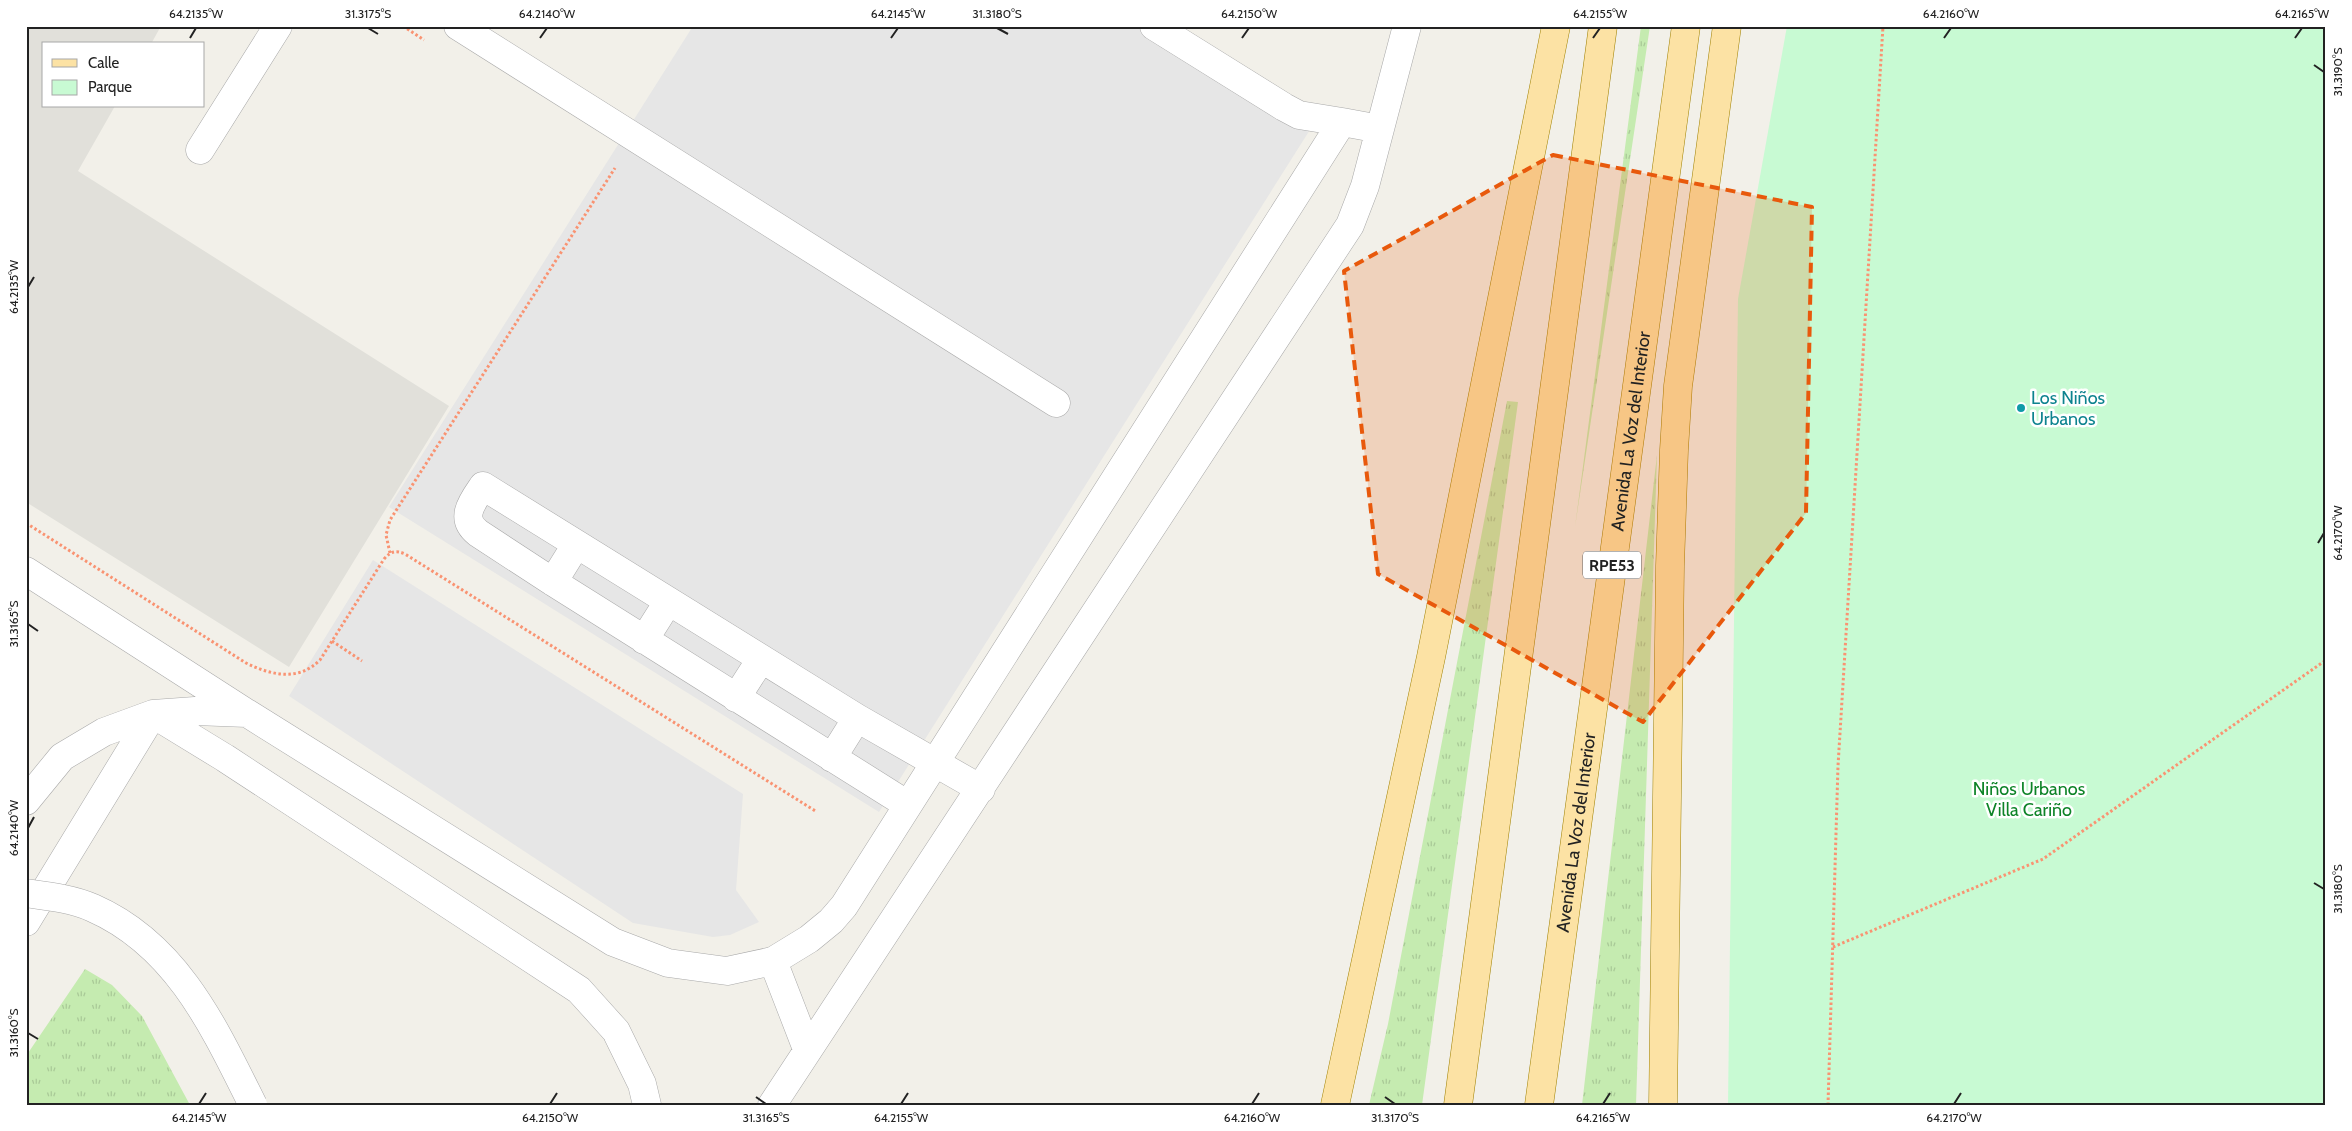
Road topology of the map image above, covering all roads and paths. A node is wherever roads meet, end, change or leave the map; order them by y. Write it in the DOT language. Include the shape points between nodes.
graph roads {
  1 [pos="278,26"];
  2 [pos="402,26"];
  3 [pos="458,26"];
  4 [pos="1154,26"];
  5 [pos="1407,26"];
  6 [pos="1556,26"];
  7 [pos="1604,26"];
  8 [pos="1686,26"];
  9 [pos="1727,26"];
  10 [pos="1883,26"];
  11 [pos="428,42"];
  12 [pos="1342,122"];
  13 [pos="1380,129"];
  14 [pos="200,150"];
  15 [pos="617,164"];
  16 [pos="1056,403"];
  17 [pos="26,523"];
  18 [pos="576,545"];
  19 [pos="390,553"];
  20 [pos="26,571"];
  21 [pos="553,582"];
  22 [pos="668,602"];
  23 [pos="644,640"];
  24 [pos="332,641"];
  25 [pos="761,659"];
  26 [pos="362,660"];
  27 [pos="2326,660"];
  28 [pos="736,698"];
  29 [pos="247,713"];
  30 [pos="153,714"];
  31 [pos="856,718"];
  32 [pos="832,758"];
  33 [pos="935,763"];
  34 [pos="981,789"];
  35 [pos="26,801"];
  36 [pos="908,805"];
  37 [pos="817,812"];
  38 [pos="26,893"];
  39 [pos="26,922"];
  40 [pos="1832,947"];
  41 [pos="773,961"];
  42 [pos="807,1049"];
  43 [pos="253,1105"];
  44 [pos="647,1105"];
  45 [pos="772,1105"];
  46 [pos="1335,1105"];
  47 [pos="1458,1105"];
  48 [pos="1539,1105"];
  49 [pos="1663,1105"];
  50 [pos="1828,1105"];
  1 -- 14 [label="lane"];
  2 -- 11 [label="path"];
  3 -- 16 [label="lane"];
  4 -- 12 [label="lane" via="1284,107 1306,117"];
  5 -- 13 [label="lane"];
  6 -- 46 [label="main road" via="1431,657"];
  7 -- 47 [label="main road"];
  8 -- 48 [label="main road, Avenida La Voz del Interior / RPE53"];
  9 -- 49 [label="main road" via="1678,386 1674,450"];
  10 -- 40 [label="path" via="1838,756"];
  12 -- 13 [label="lane"];
  12 -- 33 [label="lane"];
  13 -- 34 [label="lane" via="1365,186 1350,224"];
  15 -- 19 [label="path" via="390,520 386,535"];
  17 -- 24 [label="path" via="266,673 284,676 314,666"];
  18 -- 21 [label="lane"];
  18 -- 21 [label="lane" via="483,486 469,507 469,522 478,533"];
  18 -- 22 [label="lane"];
  19 -- 24 [label="path"];
  19 -- 37 [label="path" via="406,554"];
  20 -- 29 [label="lane"];
  21 -- 23 [label="lane"];
  22 -- 23 [label="lane"];
  22 -- 25 [label="lane"];
  23 -- 28 [label="lane"];
  24 -- 26 [label="path"];
  25 -- 28 [label="lane"];
  25 -- 31 [label="lane"];
  27 -- 40 [label="path" via="2043,859"];
  28 -- 32 [label="lane"];
  29 -- 30 [label="lane" via="194,711"];
  29 -- 41 [label="lane" via="612,942 668,963 727,971"];
  30 -- 35 [label="lane" via="104,732 62,758"];
  30 -- 39 [label="lane"];
  30 -- 44 [label="lane" via="579,990 616,1032 642,1084"];
  31 -- 32 [label="lane"];
  31 -- 33 [label="lane"];
  32 -- 36 [label="lane"];
  33 -- 34 [label="lane"];
  33 -- 36 [label="lane"];
  34 -- 42 [label="lane"];
  36 -- 41 [label="lane" via="844,906 831,921"];
  38 -- 43 [label="lane, bridge" via="92,907 128,926 162,954 195,996"];
  40 -- 50 [label="path"];
  41 -- 42 [label="lane"];
  42 -- 45 [label="lane"];
}
